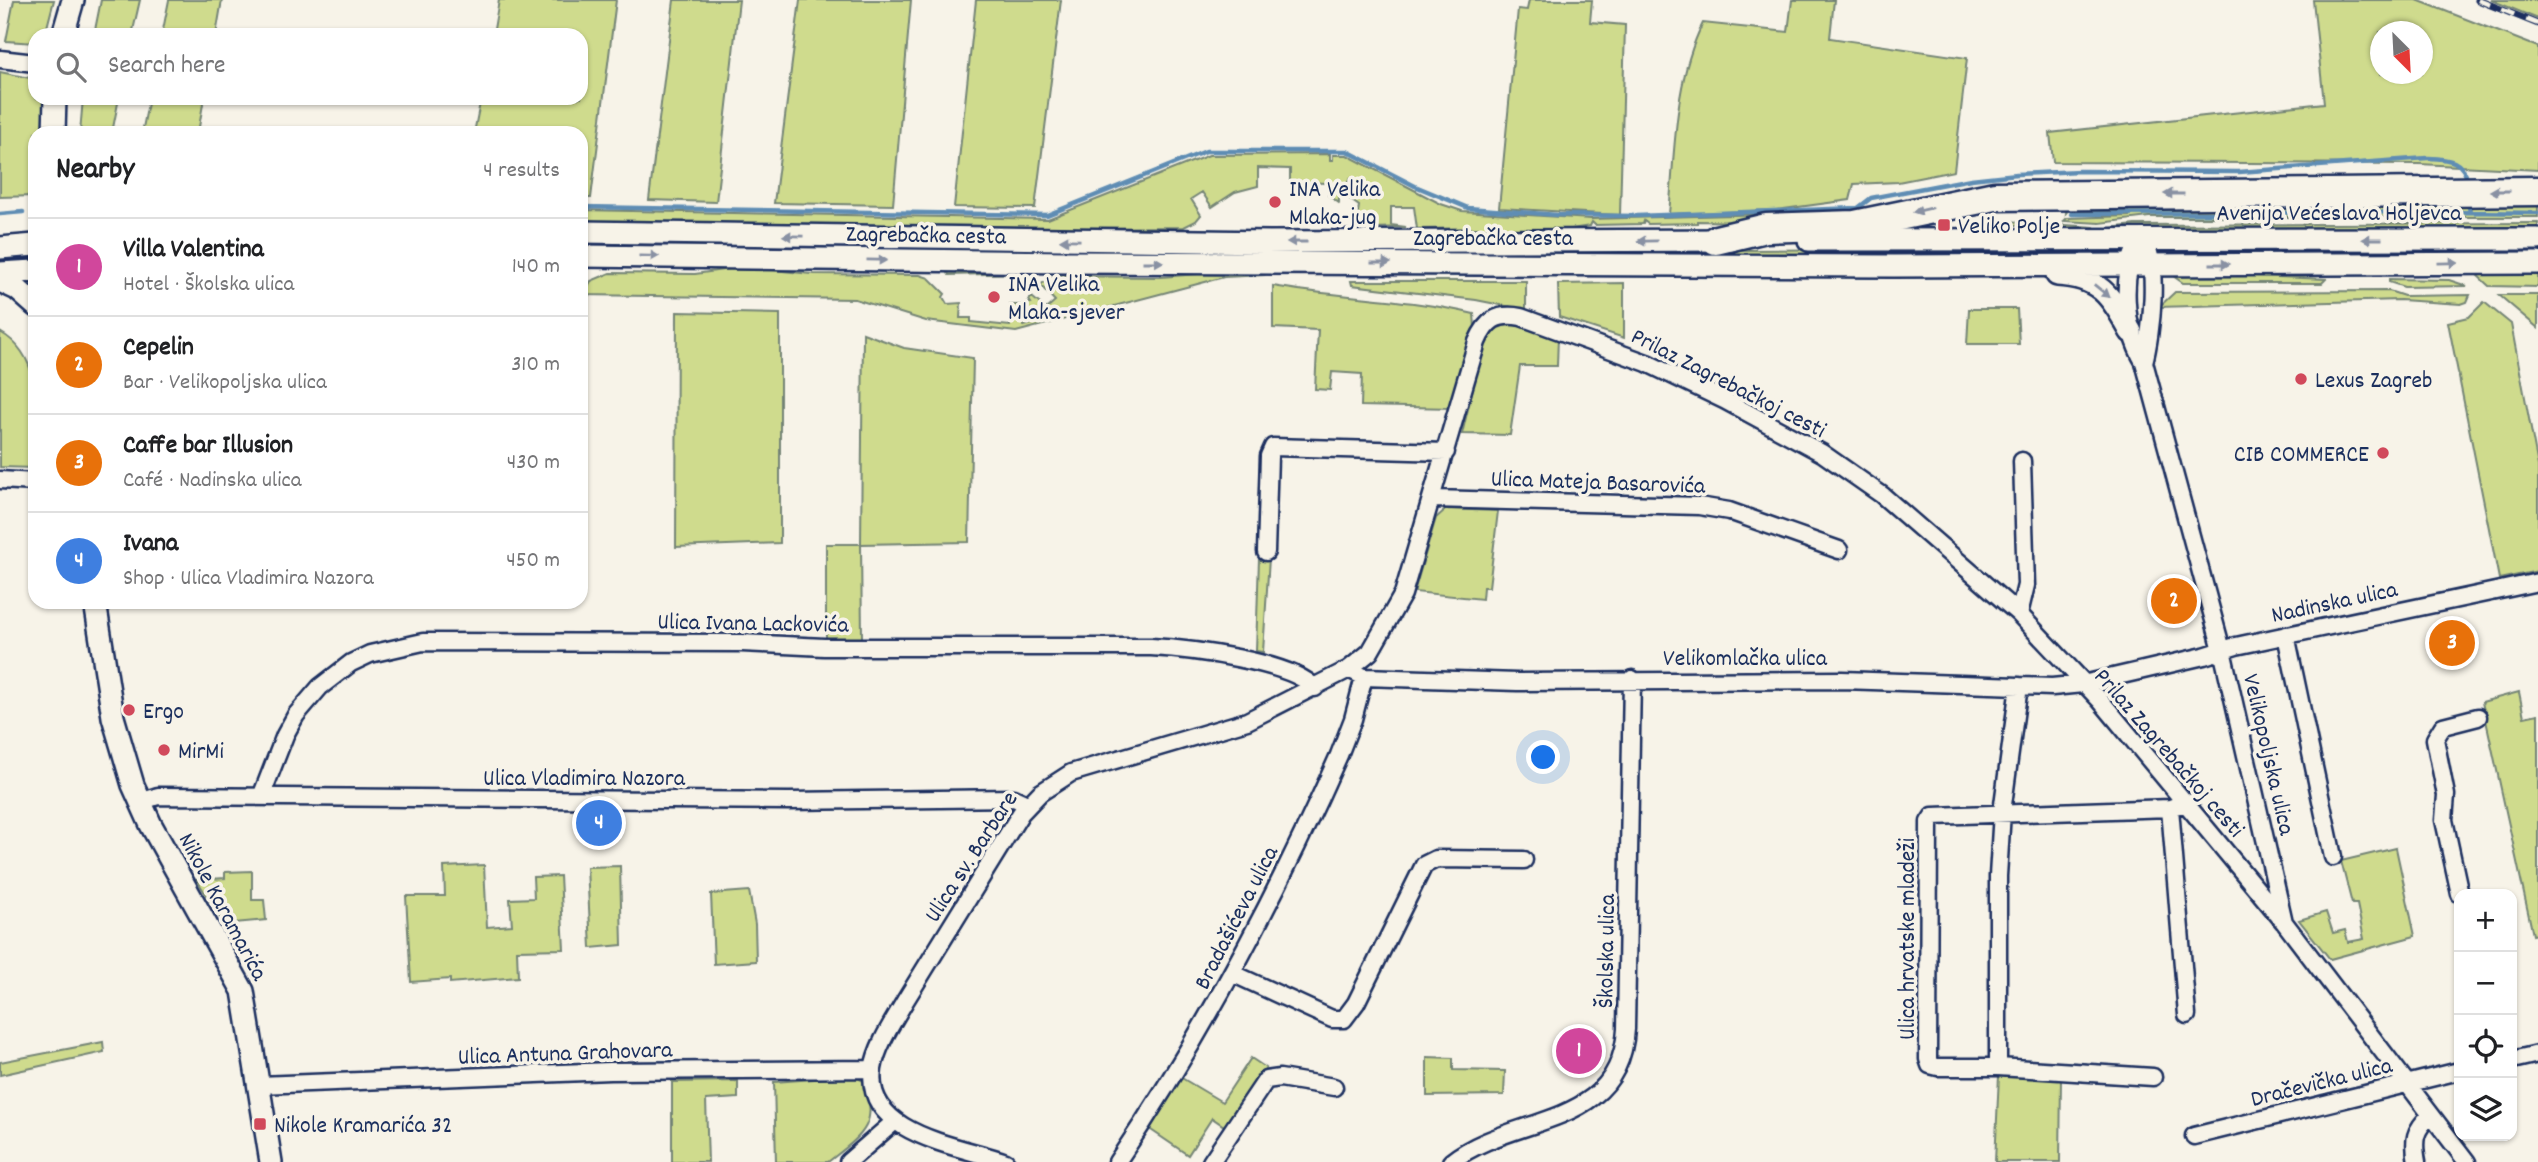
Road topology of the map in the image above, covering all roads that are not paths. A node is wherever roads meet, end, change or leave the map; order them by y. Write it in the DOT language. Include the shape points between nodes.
graph roads {
  1 [pos="74,0"];
  2 [pos="65,28"];
  3 [pos="0,60"];
  4 [pos="28,62"];
  5 [pos="55,105"];
  6 [pos="54,126"];
  7 [pos="2538,191"];
  8 [pos="588,232"];
  9 [pos="2141,238"];
  10 [pos="2538,239"];
  11 [pos="1716,240"];
  12 [pos="28,246"];
  13 [pos="0,248"];
  14 [pos="588,256"];
  15 [pos="2538,263"];
  16 [pos="2129,264"];
  17 [pos="2152,264"];
  18 [pos="2014,265"];
  19 [pos="28,271"];
  20 [pos="0,273"];
  21 [pos="0,281"];
  22 [pos="28,298"];
  23 [pos="1495,317"];
  24 [pos="2131,332"];
  25 [pos="2144,362"];
  26 [pos="1446,452"];
  27 [pos="2022,461"];
  28 [pos="0,480"];
  29 [pos="28,482"];
  30 [pos="1433,499"];
  31 [pos="1839,550"];
  32 [pos="1266,552"];
  33 [pos="2538,582"];
  34 [pos="96,609"];
  35 [pos="2019,614"];
  36 [pos="2286,635"];
  37 [pos="2222,650"];
  38 [pos="2141,671"];
  39 [pos="1357,673"];
  40 [pos="1632,679"];
  41 [pos="2083,684"];
  42 [pos="2020,686"];
  43 [pos="1315,688"];
  44 [pos="2478,717"];
  45 [pos="261,797"];
  46 [pos="140,802"];
  47 [pos="2187,802"];
  48 [pos="1027,804"];
  49 [pos="2170,808"];
  50 [pos="2002,812"];
  51 [pos="2333,857"];
  52 [pos="1524,860"];
  53 [pos="2459,889"];
  54 [pos="2284,922"];
  55 [pos="1234,974"];
  56 [pos="2187,1015"];
  57 [pos="2538,1054"];
  58 [pos="2517,1058"];
  59 [pos="1998,1067"];
  60 [pos="873,1069"];
  61 [pos="2454,1072"];
  62 [pos="2153,1077"];
  63 [pos="2406,1083"];
  64 [pos="259,1085"];
  65 [pos="1334,1087"];
  66 [pos="2431,1115"];
  67 [pos="894,1122"];
  68 [pos="2194,1136"];
  69 [pos="271,1162"];
  70 [pos="848,1162"];
  71 [pos="1006,1162"];
  72 [pos="1117,1162"];
  73 [pos="1211,1162"];
  74 [pos="1451,1162"];
  75 [pos="2417,1162"];
  76 [pos="2467,1162"];
  1 -- 2 [label="main road"];
  3 -- 4 [label="street"];
  5 -- 6 [label="main road"];
  7 -- 11 [label="highway, one-way" via="1996,196 1855,225 1766,228"];
  11 -- 8 [label="main road, Zagrebačka cesta, one-way" via="1270,242"];
  10 -- 9 [label="main road, Avenija Većeslava Holjevca, one-way"];
  9 -- 11 [label="main road, Zagrebačka cesta"];
  9 -- 16 [label="street, Velikopoljska ulica"];
  9 -- 17 [label="street, Velikopoljska ulica" via="2150,250"];
  12 -- 13 [label="main road"];
  14 -- 18 [label="main road, Zagrebačka cesta, one-way"];
  17 -- 15 [label="main road, Avenija Većeslava Holjevca, one-way"];
  16 -- 17 [label="main road, Zagrebačka cesta"];
  16 -- 18 [label="main road, Zagrebačka cesta"];
  16 -- 24 [label="street, Velikopoljska ulica"];
  17 -- 25 [label="street, Velikopoljska ulica" via="2150,333"];
  18 -- 24 [label="main road, one-way" via="2098,286"];
  19 -- 20 [label="main road"];
  21 -- 22 [label="main road"];
  23 -- 26 [label="street, Ulica sv. Barbare" via="1476,342"];
  23 -- 35 [label="street, Prilaz Zagrebačkoj cesti" via="1521,317 1611,348 1767,421 1882,495"];
  24 -- 25 [label="street, Velikopoljska ulica"];
  25 -- 37 [label="street, Velikopoljska ulica"];
  26 -- 30 [label="street, Ulica sv. Barbare"];
  26 -- 32 [label="street" via="1273,447"];
  27 -- 35 [label="street" via="2026,585"];
  28 -- 29 [label="street"];
  30 -- 31 [label="street, Ulica Mateja Basarovića" via="1699,506 1730,511"];
  30 -- 39 [label="street, Ulica sv. Barbare" via="1395,612"];
  33 -- 36 [label="street, Nadinska ulica"];
  34 -- 46 [label="main road, Nikole Karamarića" via="117,738"];
  35 -- 41 [label="street, Prilaz Zagrebačkoj cesti"];
  36 -- 37 [label="street, Nadinska ulica"];
  36 -- 51 [label="street"];
  37 -- 38 [label="street, Nadinska ulica"];
  37 -- 54 [label="street, Velikopoljska ulica"];
  38 -- 41 [label="street, Velikomlačka ulica"];
  39 -- 40 [label="street, Velikomlačka ulica" via="1517,682"];
  39 -- 43 [label="street, Ulica sv. Barbare"];
  39 -- 55 [label="street, Bradašićeva ulica" via="1353,719"];
  40 -- 42 [label="street, Velikomlačka ulica"];
  40 -- 74 [label="street, Školska ulica" via="1626,1029 1619,1064 1603,1088 1580,1108 1482,1145"];
  41 -- 42 [label="street, Velikomlačka ulica"];
  41 -- 47 [label="street, Prilaz Zagrebačkoj cesti"];
  42 -- 50 [label="street"];
  43 -- 45 [label="street, Ulica Ivana Lackovića" via="1298,675 1236,657 1151,646 423,642 370,654 320,687 296,715"];
  43 -- 48 [label="street, Ulica sv. Barbare" via="1215,733 1081,768"];
  44 -- 53 [label="street" via="2443,726 2435,739 2446,795 2444,820"];
  45 -- 46 [label="street, Ulica Vladimira Nazora" via="158,796"];
  45 -- 48 [label="street, Ulica Vladimira Nazora" via="1014,798"];
  46 -- 64 [label="main road, Nikole Karamarića" via="237,976"];
  47 -- 49 [label="street, Ulica hrvatske mladeži"];
  47 -- 54 [label="street, Prilaz Zagrebačkoj cesti"];
  48 -- 60 [label="street, Ulica sv. Barbare" via="889,1028"];
  49 -- 50 [label="street, Ulica hrvatske mladeži"];
  49 -- 56 [label="street, Prilaz Zagrebačkoj cesti"];
  50 -- 59 [label="street"];
  50 -- 59 [label="street, Ulica hrvatske mladeži" via="1939,815 1929,822 1928,1059 1938,1067"];
  52 -- 55 [label="street" via="1436,859 1424,865 1356,1003 1344,1018 1332,1019"];
  54 -- 63 [label="street, Velikopoljska ulica"];
  55 -- 72 [label="street, Bradašićeva ulica"];
  57 -- 58 [label="street"];
  59 -- 62 [label="street, Ulica hrvatske mladeži"];
  60 -- 64 [label="street, Ulica Antuna Grahovara" via="610,1071"];
  60 -- 67 [label="street" via="878,1098"];
  61 -- 63 [label="street, Dračevička ulica"];
  63 -- 66 [label="street, Velikopoljska ulica"];
  63 -- 68 [label="street, Dračevička ulica"];
  64 -- 69 [label="main road, Nikole Karamarića"];
  65 -- 73 [label="street" via="1266,1080"];
  66 -- 75 [label="street" via="2414,1138"];
  66 -- 76 [label="street, Velikopoljska ulica"];
  67 -- 70 [label="street"];
  67 -- 71 [label="street" via="914,1133"];
}
